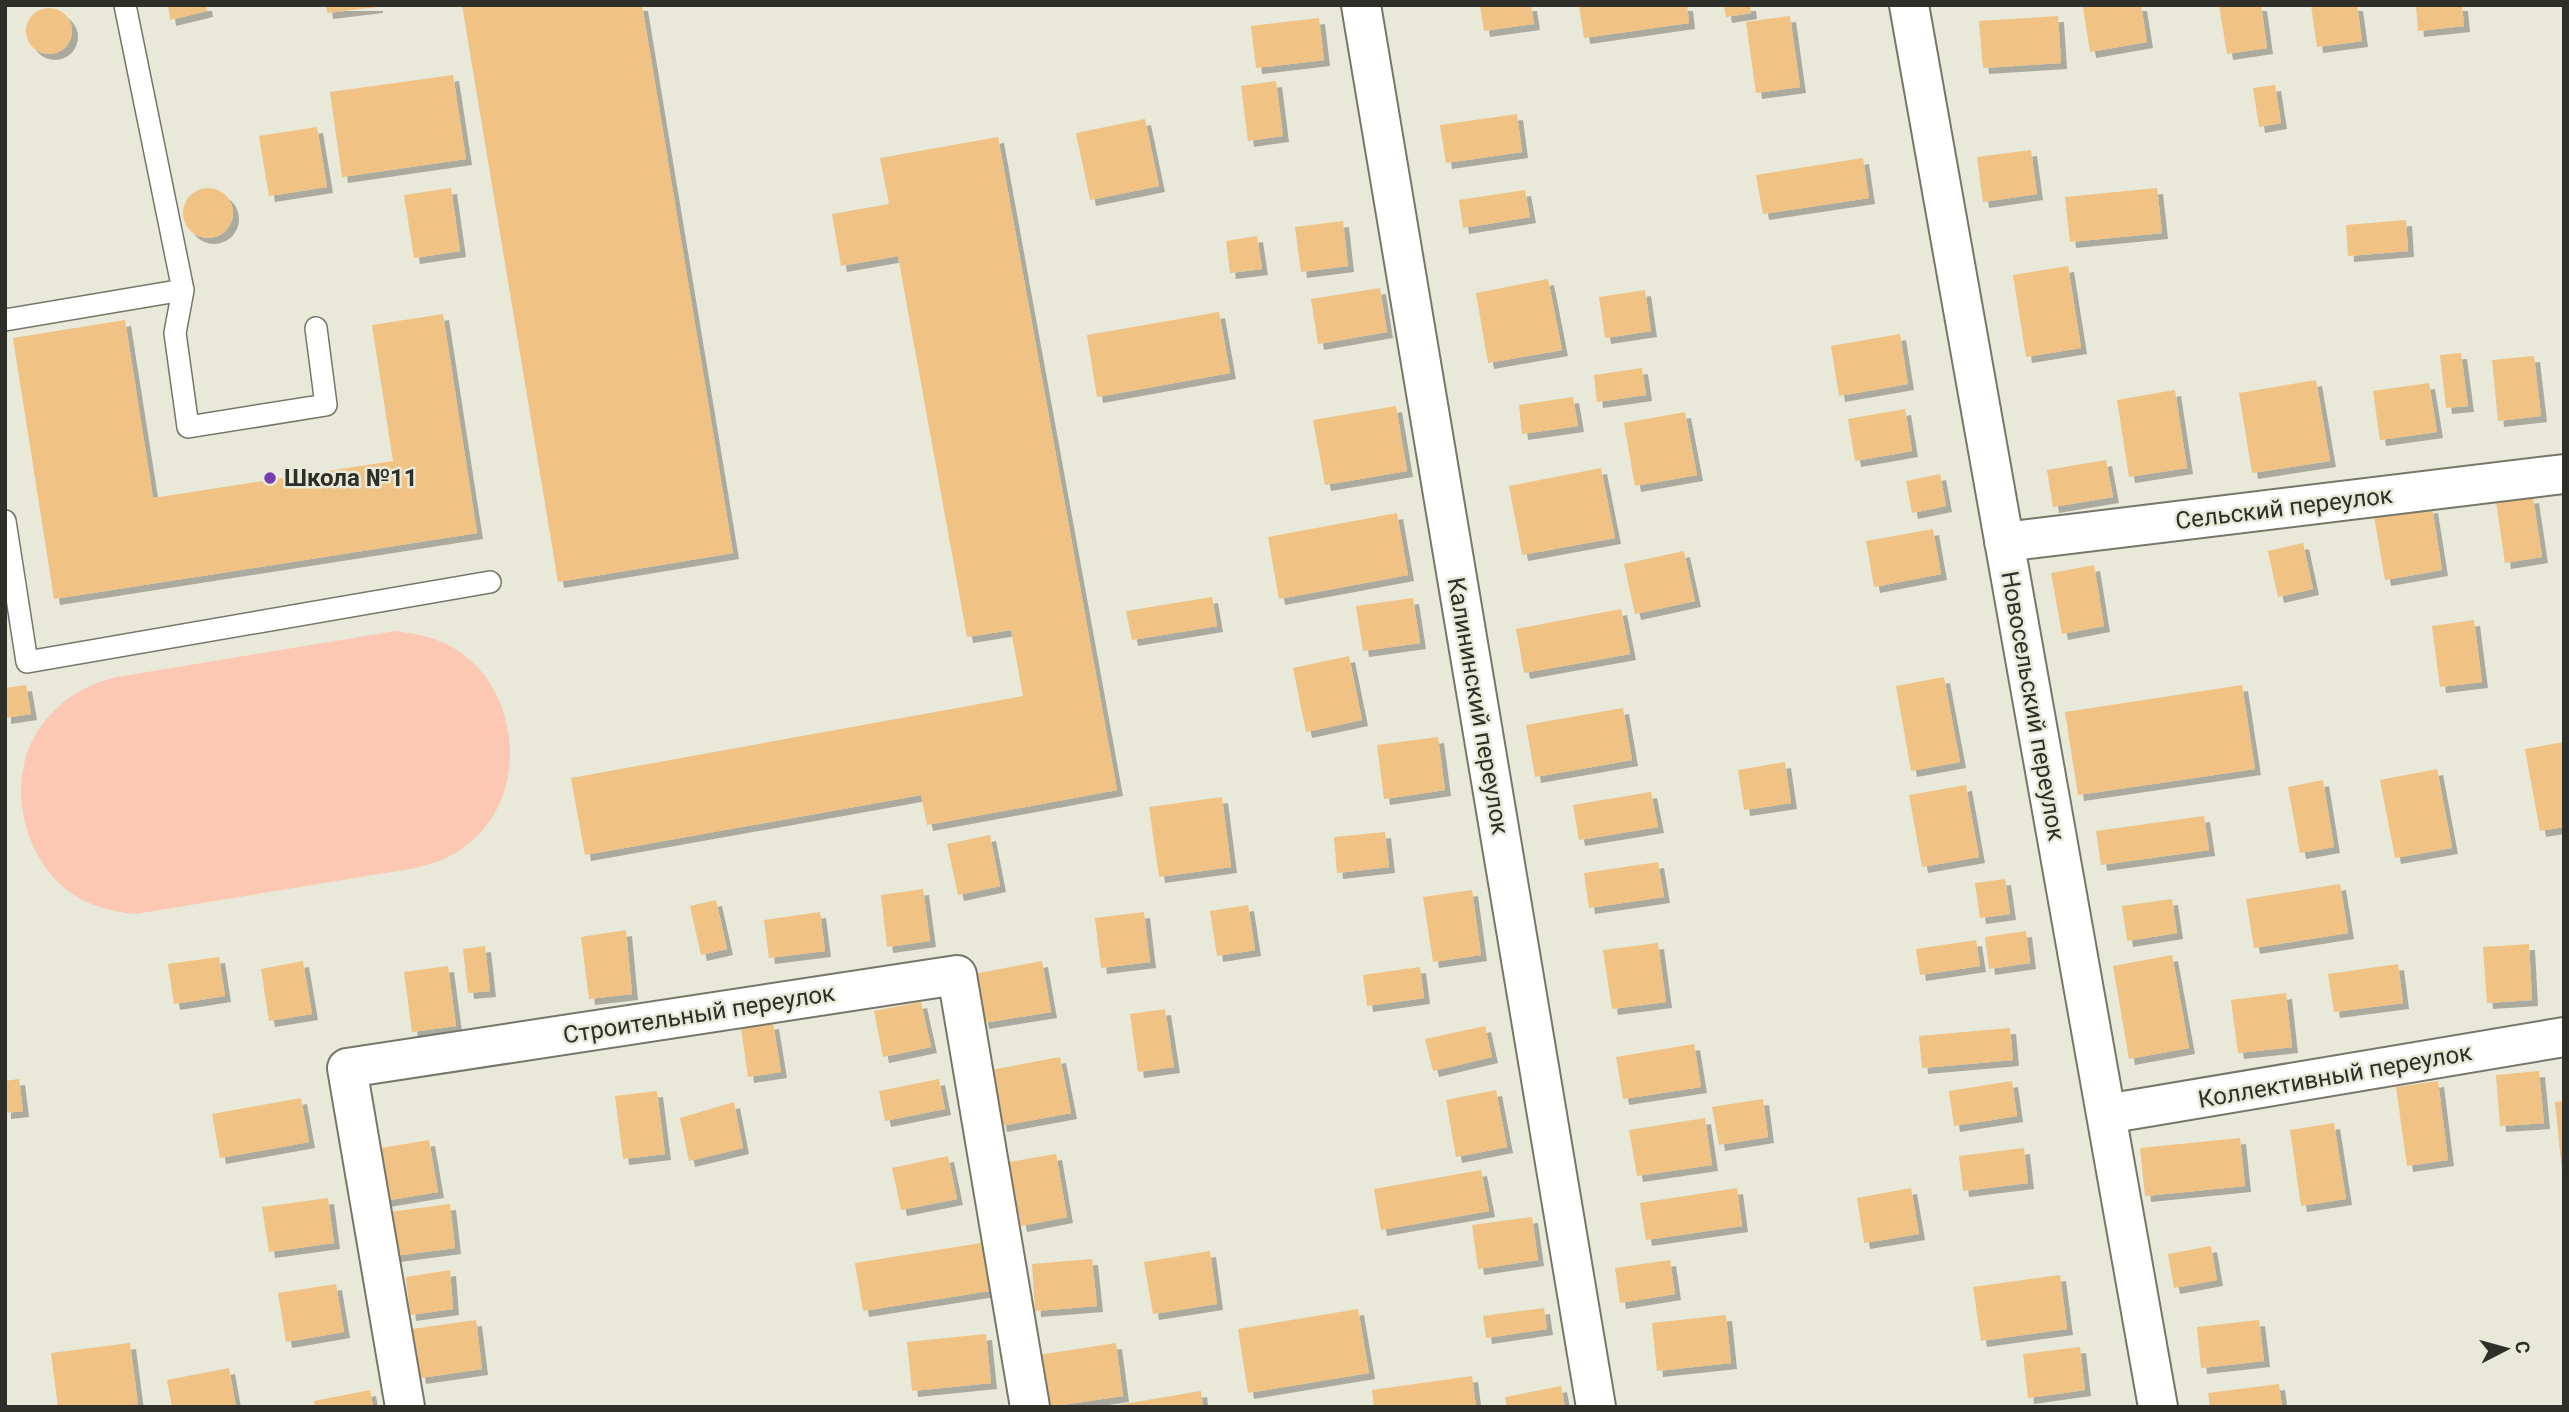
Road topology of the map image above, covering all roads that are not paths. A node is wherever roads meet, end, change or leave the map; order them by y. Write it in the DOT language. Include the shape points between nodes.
graph roads {
  1 [pos="125,5"];
  2 [pos="1361,5"];
  3 [pos="1909,5"];
  4 [pos="183,290"];
  5 [pos="5,320"];
  6 [pos="316,328"];
  7 [pos="2564,474"];
  8 [pos="5,521"];
  9 [pos="2004,542"];
  10 [pos="490,582"];
  11 [pos="2564,1037"];
  12 [pos="2106,1114"];
  13 [pos="405,1407"];
  14 [pos="1030,1407"];
  15 [pos="1596,1407"];
  16 [pos="2158,1407"];
  1 -- 4 [label="lane"];
  2 -- 15 [label="street, Калининский переулок"];
  3 -- 9 [label="street, Новосельский переулок"];
  4 -- 5 [label="lane"];
  4 -- 6 [label="lane" via="176,333 188,427 326,405"];
  7 -- 9 [label="street, Сельский переулок"];
  8 -- 10 [label="lane" via="27,662"];
  9 -- 12 [label="street, Новосельский переулок"];
  11 -- 12 [label="street, Коллективный переулок"];
  12 -- 16 [label="street, Новосельский переулок"];
  13 -- 14 [label="street, Строительный переулок" via="347,1068 957,975"];
}
